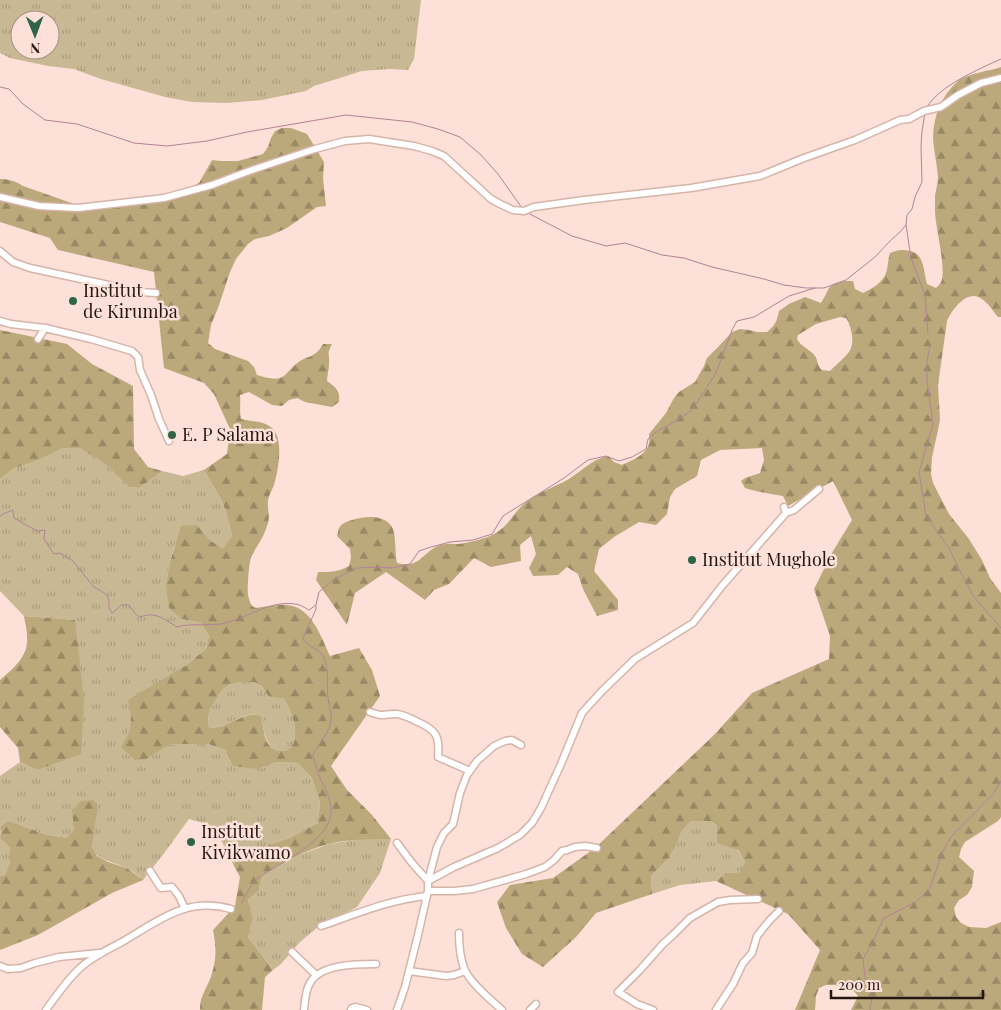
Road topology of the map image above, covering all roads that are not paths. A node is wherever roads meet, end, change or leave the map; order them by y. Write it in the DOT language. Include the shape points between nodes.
graph roads {
  1 [pos="1001,78"];
  2 [pos="0,197"];
  3 [pos="0,251"];
  4 [pos="156,293"];
  5 [pos="0,321"];
  6 [pos="45,328"];
  7 [pos="38,339"];
  8 [pos="168,442"];
  9 [pos="819,489"];
  10 [pos="370,712"];
  11 [pos="521,745"];
  12 [pos="470,772"];
  13 [pos="398,843"];
  14 [pos="597,848"];
  15 [pos="150,871"];
  16 [pos="428,881"];
  17 [pos="427,893"];
  18 [pos="758,899"];
  19 [pos="185,908"];
  20 [pos="231,910"];
  21 [pos="780,911"];
  22 [pos="321,926"];
  23 [pos="459,933"];
  24 [pos="292,952"];
  25 [pos="100,953"];
  26 [pos="376,964"];
  27 [pos="0,966"];
  28 [pos="409,971"];
  29 [pos="465,971"];
  30 [pos="316,976"];
  31 [pos="536,1004"];
  32 [pos="46,1010"];
  33 [pos="304,1010"];
  34 [pos="351,1010"];
  35 [pos="367,1010"];
  36 [pos="397,1010"];
  37 [pos="502,1010"];
  38 [pos="530,1010"];
  39 [pos="653,1010"];
  40 [pos="716,1010"];
  1 -- 2 [label="street" via="981,83 941,107 760,176 524,211 513,210 491,199 444,156 414,146 369,139 345,140 212,186 164,198 78,208 39,206"];
  3 -- 4 [label="street" via="13,262 30,268"];
  5 -- 6 [label="street"];
  6 -- 7 [label="street"];
  6 -- 8 [label="street" via="132,351 138,357"];
  9 -- 16 [label="street" via="794,510 785,510 693,623 635,659 582,713 532,823 520,835 498,848"];
  10 -- 12 [label="street" via="379,716 406,716 433,730 438,742 438,757"];
  11 -- 12 [label="street" via="512,740 494,746"];
  12 -- 16 [label="street" via="460,793 453,824 444,832 437,847"];
  13 -- 16 [label="street"];
  14 -- 17 [label="street" via="585,846 562,851 545,866 472,889"];
  15 -- 19 [label="street" via="161,888 172,887"];
  16 -- 17 [label="street"];
  17 -- 22 [label="street" via="382,904"];
  17 -- 28 [label="street"];
  18 -- 39 [label="street" via="718,902 690,918 618,992"];
  19 -- 20 [label="street" via="218,906"];
  19 -- 25 [label="street"];
  21 -- 40 [label="street" via="757,936 752,953"];
  23 -- 29 [label="street"];
  24 -- 30 [label="street"];
  25 -- 27 [label="street" via="59,957 21,968"];
  25 -- 32 [label="street" via="79,969"];
  26 -- 30 [label="street" via="339,967"];
  28 -- 29 [label="street" via="446,976"];
  28 -- 36 [label="street"];
  29 -- 37 [label="street"];
  30 -- 33 [label="street" via="307,989"];
  31 -- 38 [label="street"];
  34 -- 35 [label="street" via="355,1007"];
}
